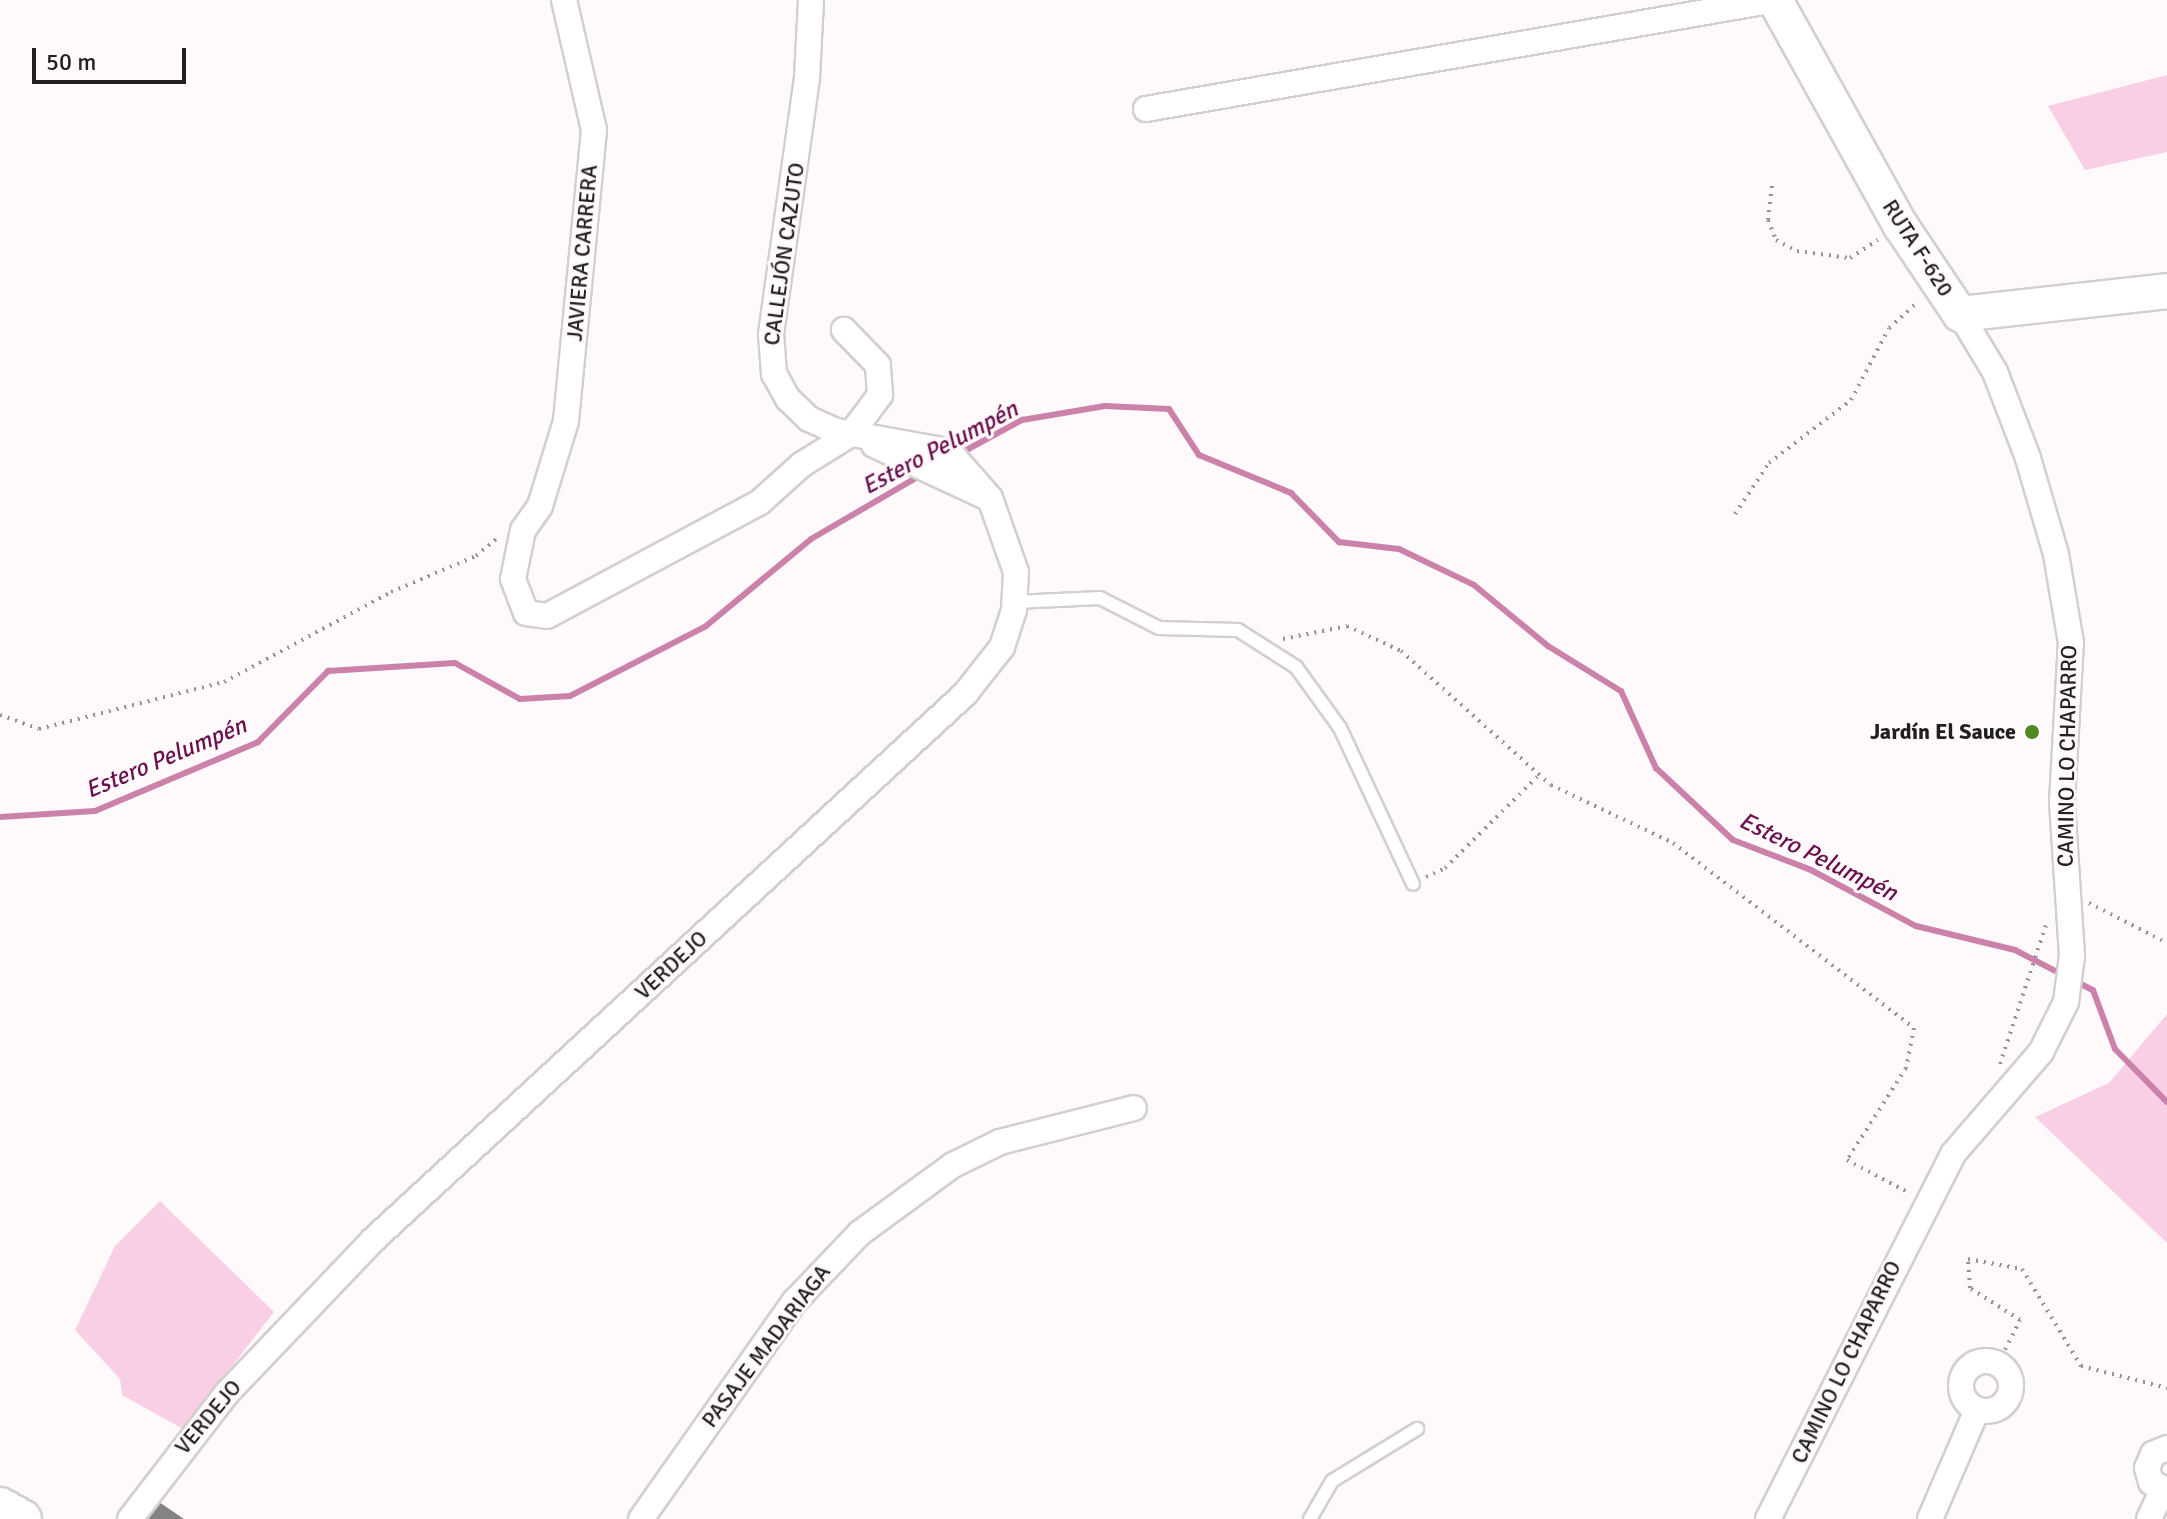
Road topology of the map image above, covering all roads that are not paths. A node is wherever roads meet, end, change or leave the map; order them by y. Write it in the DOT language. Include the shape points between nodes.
graph roads {
  1 [pos="564,0"];
  2 [pos="811,0"];
  3 [pos="1775,0"];
  4 [pos="1146,109"];
  5 [pos="2167,291"];
  6 [pos="1951,300"];
  7 [pos="844,330"];
  8 [pos="851,434"];
  9 [pos="990,498"];
  10 [pos="1015,602"];
  11 [pos="1413,884"];
  12 [pos="1134,1108"];
  13 [pos="1977,1410"];
  14 [pos="1417,1429"];
  15 [pos="2167,1448"];
  16 [pos="2165,1491"];
  17 [pos="0,1507"];
  18 [pos="22,1519"];
  19 [pos="130,1519"];
  20 [pos="641,1519"];
  21 [pos="1310,1519"];
  22 [pos="1768,1519"];
  23 [pos="1930,1519"];
  24 [pos="2149,1519"];
  1 -- 8 [label="street, JAVIERA CARRERA" via="594,130 566,421 540,506 523,530 513,579 526,613 547,616 759,503 801,465"];
  2 -- 8 [label="street, CALLEJÓN CAZUTO" via="771,361 798,410 822,426"];
  3 -- 4 [label="street"];
  3 -- 6 [label="street, RUTA F-620" via="1901,226"];
  5 -- 6 [label="street, RUTA F-620"];
  6 -- 22 [label="street, CAMINO LO CHAPARRO" via="1995,372 2056,554 2071,643 2062,802 2072,956 2054,1033 1953,1154"];
  7 -- 8 [label="street" via="878,365 880,395"];
  8 -- 9 [label="street, CALLEJÓN CAZUTO"];
  9 -- 10 [label="street, VERDEJO" via="1013,554"];
  10 -- 11 [label="lane" via="1100,598 1159,628 1238,630 1296,667 1340,728"];
  10 -- 19 [label="street, VERDEJO" via="1002,647 980,680 373,1240 227,1393"];
  12 -- 20 [label="street, PASAJE MADARIAGA" via="1000,1142 953,1165 860,1233 795,1301"];
  13 -- 13 [label="street" via="1964,1399 1963,1375 1974,1364 1998,1364 2009,1376 2007,1400 1993,1410"];
  13 -- 23 [label="street"];
  14 -- 21 [label="lane" via="1332,1481"];
  15 -- 16 [label="street" via="2153,1454 2147,1468"];
  16 -- 24 [label="street"];
  17 -- 18 [label="main road"];
}
